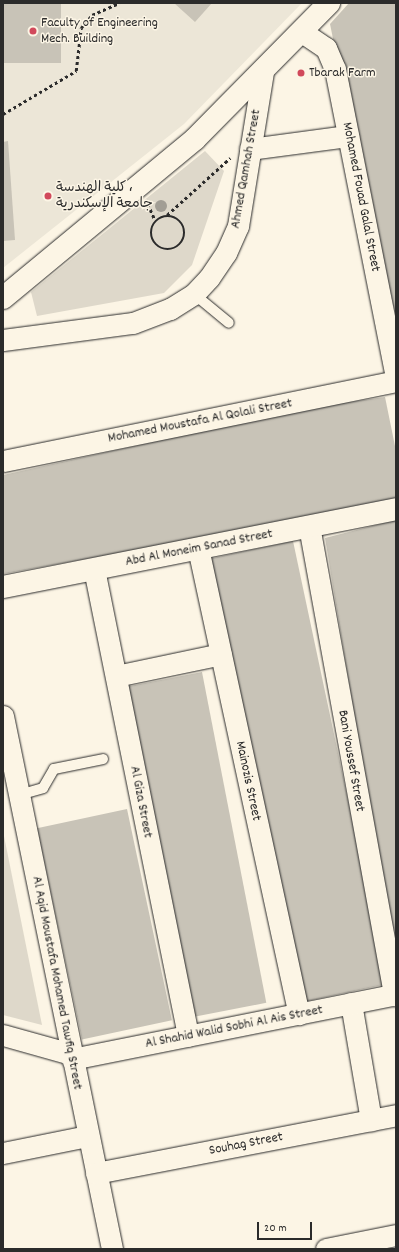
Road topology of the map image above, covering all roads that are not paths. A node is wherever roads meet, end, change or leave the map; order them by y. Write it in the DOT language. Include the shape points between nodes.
graph roads {
  1 [pos="329,3"];
  2 [pos="302,32"];
  3 [pos="263,72"];
  4 [pos="348,136"];
  5 [pos="250,149"];
  6 [pos="194,294"];
  7 [pos="3,298"];
  8 [pos="229,324"];
  9 [pos="3,340"];
  10 [pos="396,376"];
  11 [pos="396,381"];
  12 [pos="3,461"];
  13 [pos="396,509"];
  14 [pos="309,526"];
  15 [pos="198,548"];
  16 [pos="94,569"];
  17 [pos="3,587"];
  18 [pos="221,654"];
  19 [pos="116,676"];
  20 [pos="3,716"];
  21 [pos="104,760"];
  22 [pos="19,795"];
  23 [pos="395,994"];
  24 [pos="351,1004"];
  25 [pos="299,1014"];
  26 [pos="3,1035"];
  27 [pos="188,1036"];
  28 [pos="71,1057"];
  29 [pos="396,1115"];
  30 [pos="371,1120"];
  31 [pos="87,1136"];
  32 [pos="3,1153"];
  33 [pos="96,1173"];
  34 [pos="396,1235"];
  35 [pos="112,1249"];
  36 [pos="328,1249"];
  1 -- 2 [label="street, Ahmed Qamhah Street"];
  2 -- 3 [label="street, Ahmed Qamhah Street"];
  2 -- 4 [label="street, Mohamed Fouad Galal Street" via="317,41 331,56"];
  3 -- 5 [label="street, Ahmed Qamhah Street"];
  3 -- 7 [label="street, Ahmed Qamhah Street" via="195,139"];
  4 -- 5 [label="street"];
  4 -- 10 [label="street, Mohamed Fouad Galal Street"];
  5 -- 6 [label="street, Ahmed Qamhah Street" via="238,226 226,253"];
  6 -- 8 [label="lane"];
  6 -- 9 [label="street, Ahmed Qamhah Street" via="162,314 133,323"];
  11 -- 12 [label="street, Mohamed Moustafa Al Qolali Street"];
  13 -- 14 [label="street, Abd Al Moneim Sanad Street"];
  14 -- 15 [label="street, Abd Al Moneim Sanad Street"];
  14 -- 23 [label="street, Bani Youssef Street"];
  15 -- 16 [label="street, Abd Al Moneim Sanad Street"];
  15 -- 18 [label="street, Mainozis Street"];
  16 -- 17 [label="street, Abd Al Moneim Sanad Street"];
  16 -- 19 [label="street, Al Giza Street"];
  18 -- 19 [label="street"];
  18 -- 25 [label="street, Mainozis Street"];
  19 -- 27 [label="street, Al Giza Street"];
  20 -- 22 [label="street, Al Aqid Moustafa Mohamed Tawfiq Street"];
  21 -- 22 [label="lane" via="57,768 43,788"];
  22 -- 28 [label="street, Al Aqid Moustafa Mohamed Tawfiq Street"];
  23 -- 24 [label="street, Al Shahid Walid Sobhi Al Ais Street"];
  24 -- 25 [label="street, Al Shahid Walid Sobhi Al Ais Street"];
  24 -- 30 [label="street"];
  25 -- 27 [label="street, Al Shahid Walid Sobhi Al Ais Street"];
  26 -- 28 [label="street"];
  27 -- 28 [label="street, Al Shahid Walid Sobhi Al Ais Street"];
  28 -- 31 [label="street, Al Aqid Moustafa Mohamed Tawfiq Street"];
  29 -- 30 [label="street, Souhag Street"];
  30 -- 33 [label="street, Souhag Street"];
  31 -- 32 [label="street"];
  31 -- 33 [label="street, Al Aqid Moustafa Mohamed Tawfiq Street"];
  33 -- 35 [label="street, Al Aqid Moustafa Mohamed Tawfiq Street"];
  34 -- 36 [label="street"];
}
